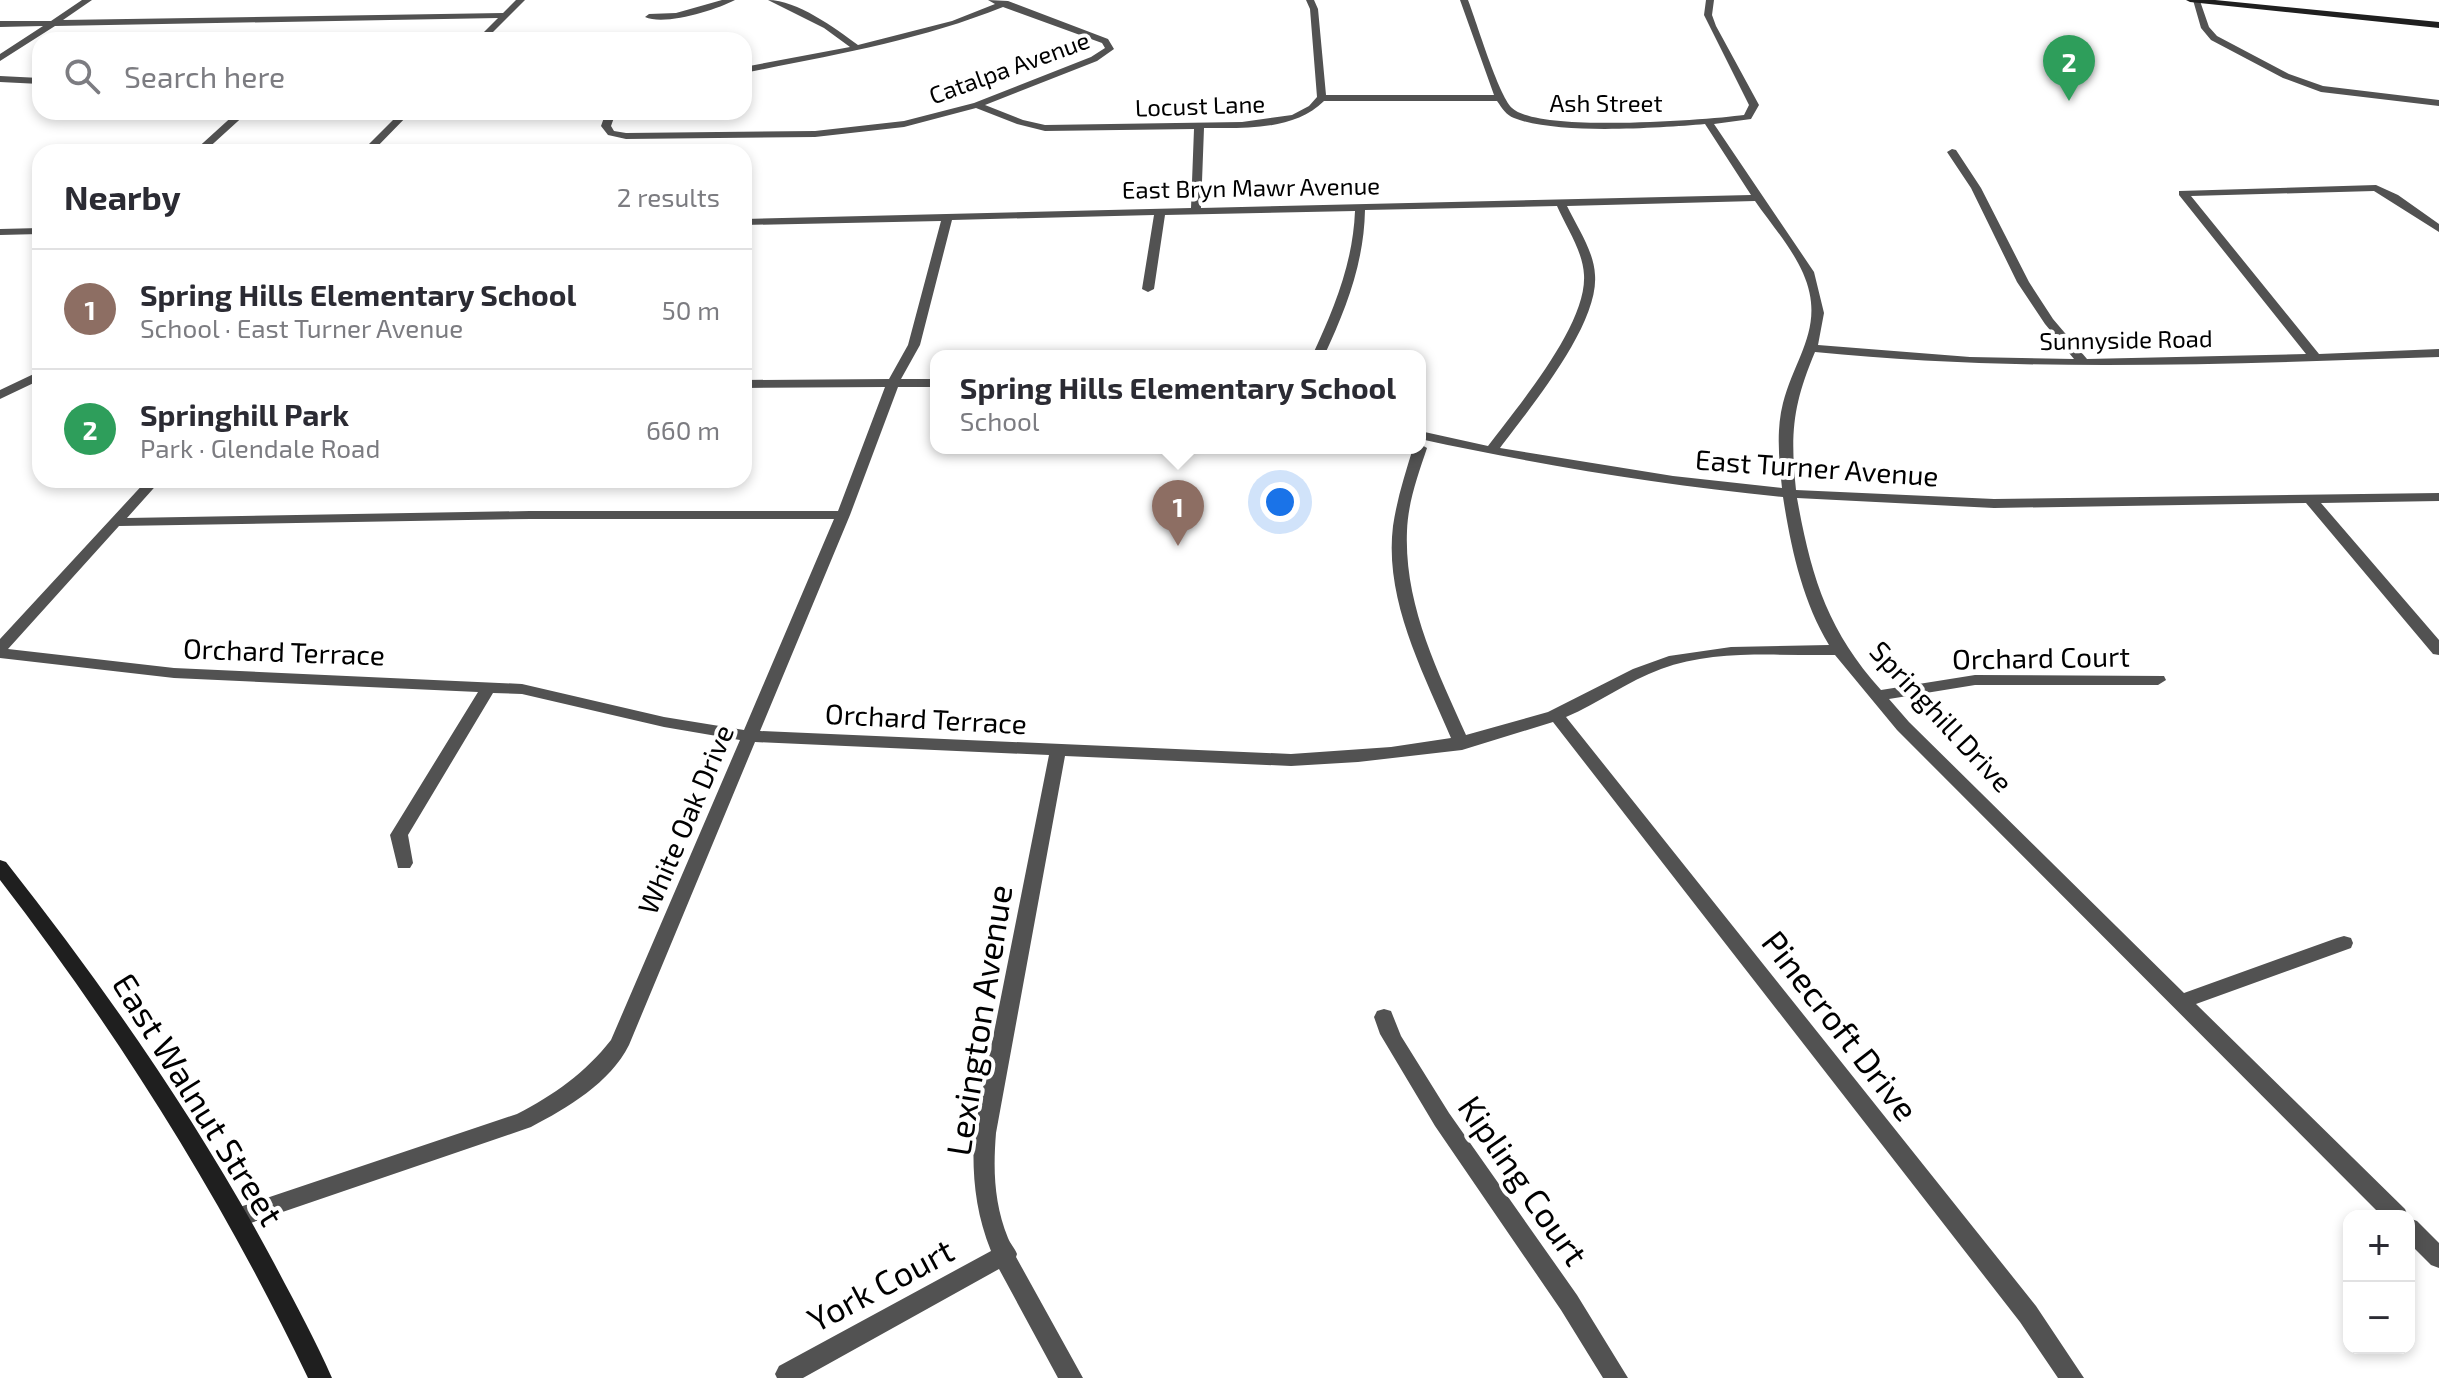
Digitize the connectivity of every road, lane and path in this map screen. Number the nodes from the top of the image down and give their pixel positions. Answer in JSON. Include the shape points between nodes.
{"nodes":[{"id":1,"x":88,"y":0,"type":"edge"},
{"id":2,"x":521,"y":0,"type":"edge"},
{"id":3,"x":731,"y":0,"type":"edge"},
{"id":4,"x":772,"y":0,"type":"edge"},
{"id":5,"x":1013,"y":0,"type":"edge"},
{"id":6,"x":1310,"y":0,"type":"edge"},
{"id":7,"x":1464,"y":0,"type":"edge"},
{"id":8,"x":1710,"y":0,"type":"edge"},
{"id":9,"x":2190,"y":0,"type":"edge"},
{"id":10,"x":2196,"y":1,"type":"edge"},
{"id":11,"x":996,"y":2,"type":"edge"},
{"id":12,"x":506,"y":15,"type":"junction"},
{"id":13,"x":649,"y":17,"type":"dead end"},
{"id":14,"x":53,"y":23,"type":"junction"},
{"id":15,"x":0,"y":24,"type":"edge"},
{"id":16,"x":2439,"y":25,"type":"edge"},
{"id":17,"x":39,"y":32,"type":"edge"},
{"id":18,"x":488,"y":32,"type":"edge"},
{"id":19,"x":32,"y":37,"type":"edge"},
{"id":20,"x":858,"y":49,"type":"junction"},
{"id":21,"x":0,"y":58,"type":"edge"},
{"id":22,"x":752,"y":69,"type":"edge"},
{"id":23,"x":0,"y":79,"type":"edge"},
{"id":24,"x":32,"y":81,"type":"edge"},
{"id":25,"x":1322,"y":98,"type":"junction"},
{"id":26,"x":1500,"y":98,"type":"junction"},
{"id":27,"x":2439,"y":103,"type":"edge"},
{"id":28,"x":977,"y":105,"type":"junction"},
{"id":29,"x":234,"y":120,"type":"edge"},
{"id":30,"x":398,"y":120,"type":"edge"},
{"id":31,"x":607,"y":120,"type":"edge"},
{"id":32,"x":1707,"y":121,"type":"junction"},
{"id":33,"x":1199,"y":126,"type":"junction"},
{"id":34,"x":207,"y":144,"type":"edge"},
{"id":35,"x":374,"y":144,"type":"edge"},
{"id":36,"x":1952,"y":152,"type":"dead end"},
{"id":37,"x":1759,"y":198,"type":"junction"},
{"id":38,"x":1560,"y":202,"type":"junction"},
{"id":39,"x":1360,"y":207,"type":"junction"},
{"id":40,"x":1196,"y":210,"type":"junction"},
{"id":41,"x":1160,"y":211,"type":"junction"},
{"id":42,"x":948,"y":216,"type":"junction"},
{"id":43,"x":752,"y":222,"type":"edge"},
{"id":44,"x":2439,"y":229,"type":"edge"},
{"id":45,"x":32,"y":231,"type":"edge"},
{"id":46,"x":0,"y":232,"type":"edge"},
{"id":47,"x":1148,"y":289,"type":"dead end"},
{"id":48,"x":1814,"y":348,"type":"junction"},
{"id":49,"x":1321,"y":350,"type":"edge"},
{"id":50,"x":2439,"y":353,"type":"edge"},
{"id":51,"x":2315,"y":357,"type":"junction"},
{"id":52,"x":2083,"y":362,"type":"junction"},
{"id":53,"x":32,"y":379,"type":"edge"},
{"id":54,"x":893,"y":383,"type":"junction"},
{"id":55,"x":930,"y":383,"type":"edge"},
{"id":56,"x":752,"y":384,"type":"edge"},
{"id":57,"x":0,"y":395,"type":"edge"},
{"id":58,"x":1426,"y":443,"type":"edge"},
{"id":59,"x":1491,"y":451,"type":"junction"},
{"id":60,"x":1417,"y":454,"type":"edge"},
{"id":61,"x":147,"y":488,"type":"edge"},
{"id":62,"x":1790,"y":494,"type":"junction"},
{"id":63,"x":2439,"y":497,"type":"edge"},
{"id":64,"x":2311,"y":500,"type":"junction"},
{"id":65,"x":843,"y":515,"type":"junction"},
{"id":66,"x":115,"y":522,"type":"junction"},
{"id":67,"x":0,"y":650,"type":"edge"},
{"id":68,"x":1838,"y":650,"type":"junction"},
{"id":69,"x":2439,"y":650,"type":"edge"},
{"id":70,"x":2158,"y":680,"type":"dead end"},
{"id":71,"x":489,"y":687,"type":"junction"},
{"id":72,"x":1878,"y":696,"type":"junction"},
{"id":73,"x":1556,"y":715,"type":"junction"},
{"id":74,"x":748,"y":736,"type":"junction"},
{"id":75,"x":1462,"y":744,"type":"junction"},
{"id":76,"x":1058,"y":750,"type":"junction"},
{"id":77,"x":404,"y":863,"type":"dead end"},
{"id":78,"x":0,"y":867,"type":"edge"},
{"id":79,"x":2344,"y":943,"type":"dead end"},
{"id":80,"x":2181,"y":1002,"type":"junction"},
{"id":81,"x":1384,"y":1017,"type":"dead end"},
{"id":82,"x":2391,"y":1210,"type":"edge"},
{"id":83,"x":239,"y":1217,"type":"junction"},
{"id":84,"x":2415,"y":1234,"type":"edge"},
{"id":85,"x":1006,"y":1254,"type":"junction"},
{"id":86,"x":2439,"y":1258,"type":"edge"},
{"id":87,"x":787,"y":1374,"type":"dead end"},
{"id":88,"x":320,"y":1378,"type":"edge"},
{"id":89,"x":1071,"y":1378,"type":"edge"},
{"id":90,"x":1616,"y":1378,"type":"edge"},
{"id":91,"x":2072,"y":1378,"type":"edge"}],
"edges":[{"from":1,"to":14,"type":"street"},
{"from":2,"to":12,"type":"street"},
{"from":3,"to":13,"type":"street","via":[[677,16]]},
{"from":4,"to":20,"type":"street","via":[[827,26]]},
{"from":5,"to":11,"type":"street"},
{"from":6,"to":25,"type":"street"},
{"from":7,"to":26,"type":"street"},
{"from":8,"to":32,"type":"street","via":[[1712,26],[1755,108],[1748,117]]},
{"from":9,"to":10,"type":"street"},
{"from":10,"to":16,"type":"street"},
{"from":10,"to":27,"type":"street","via":[[2214,38],[2286,76],[2321,89]]},
{"from":11,"to":20,"type":"street","via":[[934,30]]},
{"from":11,"to":28,"type":"street","name":"Catalpa Avenue","via":[[1105,41],[1110,49]]},
{"from":12,"to":14,"type":"street"},
{"from":12,"to":18,"type":"street"},
{"from":14,"to":15,"type":"street"},
{"from":14,"to":17,"type":"street"},
{"from":19,"to":21,"type":"street"},
{"from":20,"to":22,"type":"street"},
{"from":23,"to":24,"type":"street"},
{"from":25,"to":26,"type":"street"},
{"from":25,"to":33,"type":"street","name":"Locust Lane","via":[[1294,118]]},
{"from":26,"to":32,"type":"street","name":"Ash Street","via":[[1519,117],[1548,123]]},
{"from":28,"to":31,"type":"street","name":"Catalpa Avenue","via":[[904,124],[842,132],[637,137],[609,131]]},
{"from":28,"to":33,"type":"street","name":"Locust Lane","via":[[1045,128]]},
{"from":29,"to":34,"type":"street"},
{"from":30,"to":35,"type":"street"},
{"from":32,"to":37,"type":"street","name":"Springhill Drive"},
{"from":33,"to":40,"type":"street"},
{"from":36,"to":52,"type":"street","via":[[2023,282]]},
{"from":37,"to":38,"type":"street","name":"East Bryn Mawr Avenue"},
{"from":37,"to":48,"type":"street","name":"Springhill Drive","via":[[1817,294]]},
{"from":38,"to":39,"type":"street","name":"East Bryn Mawr Avenue"},
{"from":38,"to":59,"type":"street","via":[[1588,264],[1588,295],[1553,366]]},
{"from":39,"to":40,"type":"street","name":"East Bryn Mawr Avenue"},
{"from":39,"to":49,"type":"street","via":[[1356,261]]},
{"from":40,"to":41,"type":"street","name":"East Bryn Mawr Avenue"},
{"from":41,"to":42,"type":"street","name":"East Bryn Mawr Avenue"},
{"from":41,"to":47,"type":"street"},
{"from":42,"to":43,"type":"street","name":"East Bryn Mawr Avenue"},
{"from":42,"to":54,"type":"street","name":"White Oak Drive","via":[[914,345]]},
{"from":44,"to":51,"type":"street","via":[[2376,188],[2183,193]]},
{"from":45,"to":46,"type":"street"},
{"from":48,"to":52,"type":"street","name":"Sunnyside Road","via":[[1943,362]]},
{"from":48,"to":62,"type":"street","name":"Springhill Drive","via":[[1787,415]]},
{"from":50,"to":51,"type":"street","name":"Sunnyside Road"},
{"from":51,"to":52,"type":"street","name":"Sunnyside Road"},
{"from":53,"to":57,"type":"street"},
{"from":54,"to":55,"type":"street"},
{"from":54,"to":56,"type":"street"},
{"from":54,"to":65,"type":"street","name":"White Oak Drive"},
{"from":58,"to":59,"type":"street","name":"East Turner Avenue"},
{"from":59,"to":62,"type":"street","name":"East Turner Avenue","via":[[1645,478]]},
{"from":60,"to":75,"type":"street","via":[[1401,503],[1398,564],[1412,628]]},
{"from":61,"to":66,"type":"street"},
{"from":62,"to":64,"type":"street","name":"East Turner Avenue","via":[[2025,504]]},
{"from":62,"to":68,"type":"street","name":"Springhill Drive","via":[[1798,548]]},
{"from":63,"to":64,"type":"street","name":"East Turner Avenue"},
{"from":64,"to":69,"type":"street"},
{"from":65,"to":66,"type":"street"},
{"from":65,"to":74,"type":"street","name":"White Oak Drive"},
{"from":66,"to":67,"type":"street"},
{"from":67,"to":71,"type":"street","name":"Orchard Terrace","via":[[174,673]]},
{"from":68,"to":72,"type":"street","name":"Springhill Drive"},
{"from":68,"to":73,"type":"street","name":"Orchard Terrace","via":[[1672,660]]},
{"from":70,"to":72,"type":"street","name":"Orchard Court","via":[[1975,680]]},
{"from":71,"to":74,"type":"street","name":"Orchard Terrace","via":[[541,692]]},
{"from":71,"to":77,"type":"street","via":[[399,835]]},
{"from":72,"to":80,"type":"street","name":"Springhill Drive"},
{"from":73,"to":75,"type":"street","name":"Orchard Terrace"},
{"from":73,"to":91,"type":"street","name":"Pinecroft Drive","via":[[2028,1314]]},
{"from":74,"to":76,"type":"street","name":"Orchard Terrace"},
{"from":74,"to":83,"type":"street","name":"White Oak Drive","via":[[619,1045],[584,1084],[512,1125]]},
{"from":75,"to":76,"type":"street","name":"Orchard Terrace","via":[[1360,758],[1291,760]]},
{"from":76,"to":85,"type":"street","name":"Lexington Avenue","via":[[985,1133],[984,1188]]},
{"from":78,"to":83,"type":"street","name":"East Walnut Street","via":[[91,986]]},
{"from":79,"to":80,"type":"street"},
{"from":80,"to":82,"type":"street","name":"Springhill Drive"},
{"from":81,"to":90,"type":"street","name":"Kipling Court","via":[[1450,1136],[1577,1311]]},
{"from":83,"to":88,"type":"street","name":"East Walnut Street"},
{"from":84,"to":86,"type":"street"},
{"from":85,"to":87,"type":"street","name":"York Court"},
{"from":85,"to":89,"type":"street","name":"Lexington Avenue"}]}
